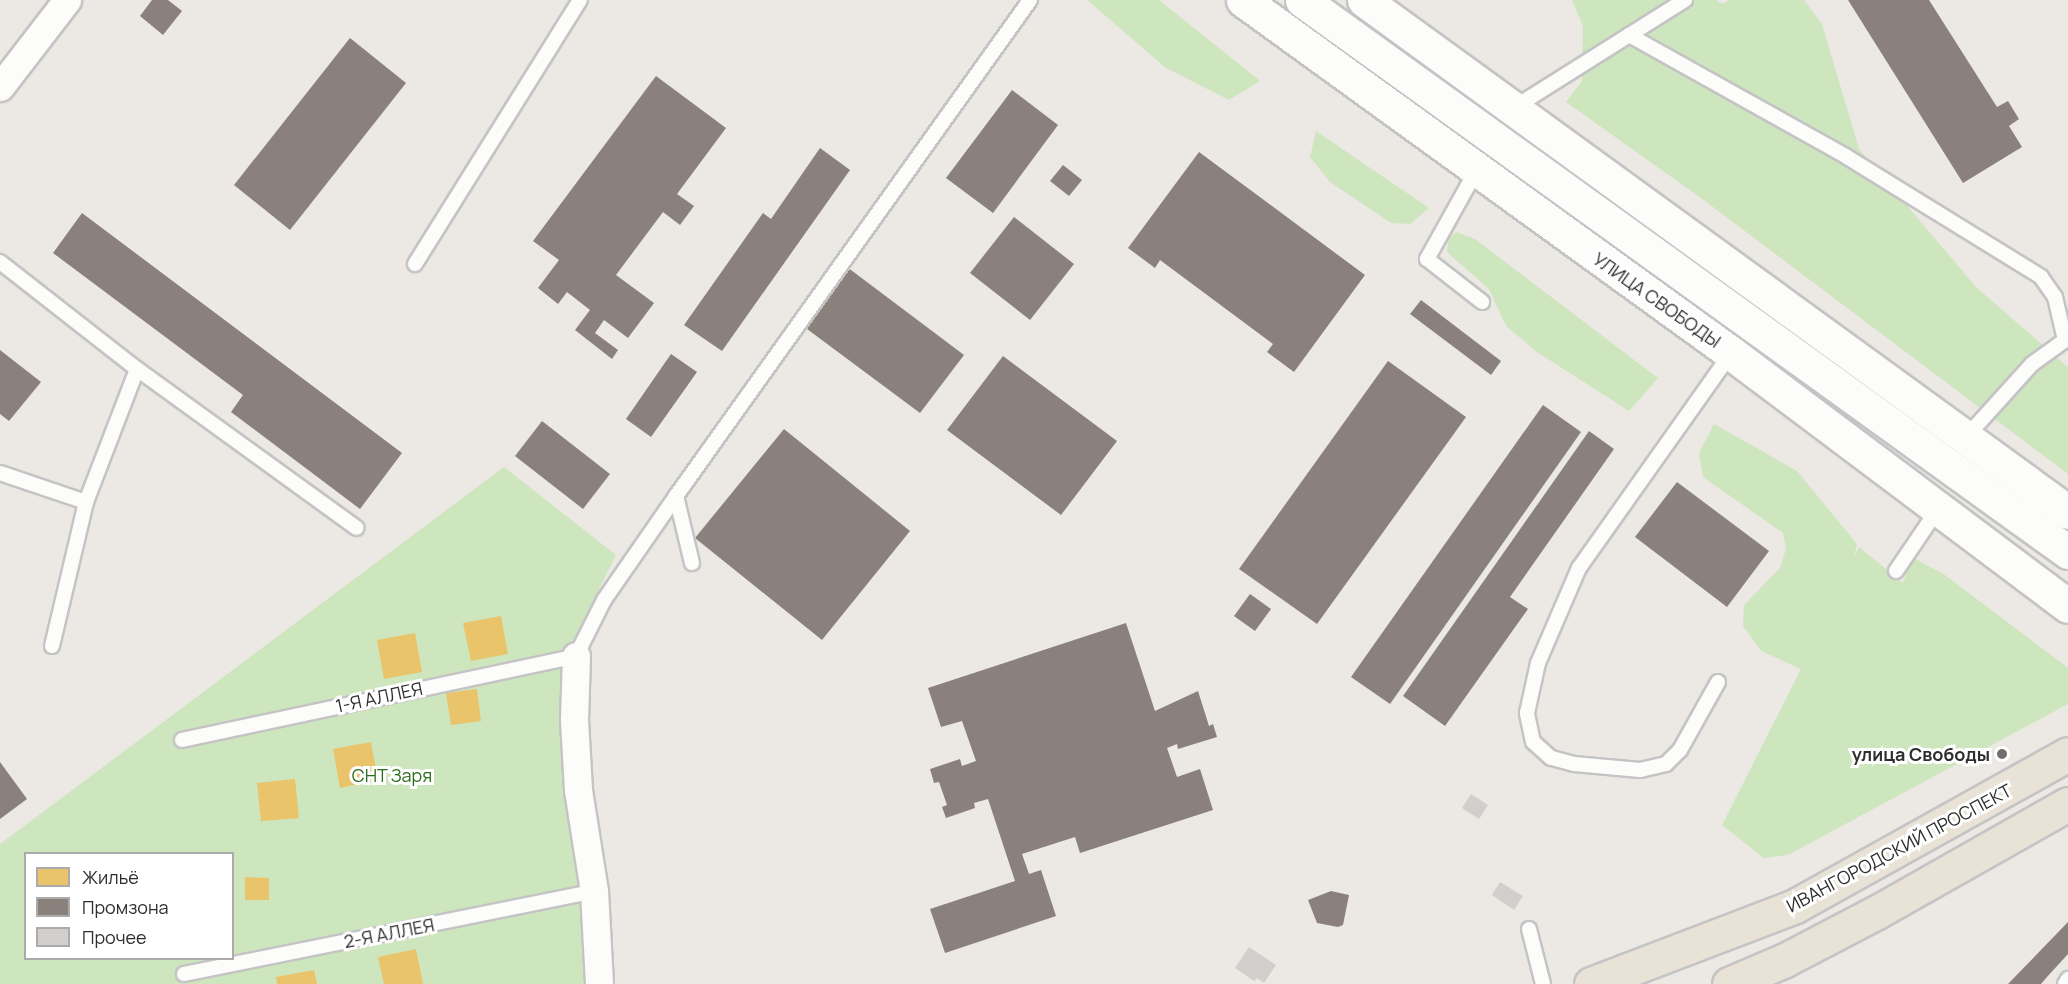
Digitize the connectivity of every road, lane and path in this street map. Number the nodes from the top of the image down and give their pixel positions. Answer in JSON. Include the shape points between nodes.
{"nodes":[{"id":1,"x":67,"y":0,"type":"edge"},
{"id":2,"x":580,"y":0,"type":"edge"},
{"id":3,"x":1030,"y":0,"type":"edge"},
{"id":4,"x":1243,"y":0,"type":"edge"},
{"id":5,"x":1302,"y":0,"type":"edge"},
{"id":6,"x":1364,"y":0,"type":"edge"},
{"id":7,"x":1685,"y":0,"type":"edge"},
{"id":8,"x":1629,"y":35,"type":"junction"},
{"id":9,"x":0,"y":87,"type":"edge"},
{"id":10,"x":1515,"y":107,"type":"junction"},
{"id":11,"x":1476,"y":171,"type":"junction"},
{"id":12,"x":0,"y":262,"type":"edge"},
{"id":13,"x":415,"y":264,"type":"dead end"},
{"id":14,"x":1482,"y":302,"type":"dead end"},
{"id":15,"x":2067,"y":339,"type":"edge"},
{"id":16,"x":1731,"y":353,"type":"junction"},
{"id":17,"x":137,"y":369,"type":"junction"},
{"id":18,"x":1967,"y":436,"type":"junction"},
{"id":19,"x":0,"y":473,"type":"edge"},
{"id":20,"x":676,"y":496,"type":"junction"},
{"id":21,"x":86,"y":502,"type":"junction"},
{"id":22,"x":1938,"y":508,"type":"junction"},
{"id":23,"x":2068,"y":512,"type":"edge"},
{"id":24,"x":357,"y":528,"type":"dead end"},
{"id":25,"x":2068,"y":552,"type":"edge"},
{"id":26,"x":692,"y":563,"type":"dead end"},
{"id":27,"x":1896,"y":572,"type":"dead end"},
{"id":28,"x":2068,"y":606,"type":"edge"},
{"id":29,"x":52,"y":646,"type":"dead end"},
{"id":30,"x":576,"y":656,"type":"junction"},
{"id":31,"x":1718,"y":681,"type":"dead end"},
{"id":32,"x":182,"y":740,"type":"dead end"},
{"id":33,"x":2068,"y":740,"type":"edge"},
{"id":34,"x":2068,"y":754,"type":"edge"},
{"id":35,"x":2027,"y":778,"type":"junction"},
{"id":36,"x":2066,"y":807,"type":"edge"},
{"id":37,"x":594,"y":891,"type":"junction"},
{"id":38,"x":1529,"y":929,"type":"dead end"},
{"id":39,"x":184,"y":974,"type":"dead end"},
{"id":40,"x":2068,"y":979,"type":"edge"},
{"id":41,"x":599,"y":984,"type":"edge"},
{"id":42,"x":1543,"y":984,"type":"edge"},
{"id":43,"x":1591,"y":984,"type":"edge"},
{"id":44,"x":1729,"y":984,"type":"edge"},
{"id":45,"x":2065,"y":984,"type":"edge"}],
"edges":[{"from":1,"to":9,"type":"street"},
{"from":2,"to":13,"type":"lane"},
{"from":3,"to":20,"type":"lane"},
{"from":4,"to":11,"type":"main road","name":"УЛИЦА СВОБОДЫ"},
{"from":5,"to":25,"type":"main road","name":"УЛИЦА СВОБОДЫ"},
{"from":6,"to":10,"type":"main road"},
{"from":7,"to":8,"type":"lane"},
{"from":8,"to":10,"type":"lane"},
{"from":8,"to":15,"type":"lane","via":[[1847,157],[2041,277],[2055,297]]},
{"from":10,"to":18,"type":"main road"},
{"from":11,"to":14,"type":"lane","via":[[1427,260]]},
{"from":11,"to":16,"type":"main road","name":"УЛИЦА СВОБОДЫ"},
{"from":12,"to":17,"type":"lane"},
{"from":15,"to":18,"type":"lane","via":[[2032,364]]},
{"from":16,"to":22,"type":"main road","name":"УЛИЦА СВОБОДЫ"},
{"from":16,"to":31,"type":"lane","via":[[1579,567],[1538,663],[1527,713],[1533,742],[1551,758],[1574,764],[1640,770],[1666,764],[1680,750]]},
{"from":17,"to":21,"type":"lane"},
{"from":17,"to":24,"type":"lane"},
{"from":18,"to":23,"type":"main road"},
{"from":19,"to":21,"type":"lane"},
{"from":20,"to":26,"type":"lane"},
{"from":20,"to":30,"type":"lane","via":[[604,600]]},
{"from":21,"to":29,"type":"lane"},
{"from":22,"to":27,"type":"lane"},
{"from":22,"to":28,"type":"main road","name":"УЛИЦА СВОБОДЫ"},
{"from":30,"to":32,"type":"lane","name":"1-Я АЛЛЕЯ"},
{"from":30,"to":37,"type":"street","via":[[573,720],[578,790]]},
{"from":33,"to":35,"type":"main road","via":[[2037,760]]},
{"from":34,"to":35,"type":"highway","name":"ИВАНГОРОДСКИЙ ПРОСПЕКТ"},
{"from":35,"to":43,"type":"highway","name":"ИВАНГОРОДСКИЙ ПРОСПЕКТ","via":[[1795,906]]},
{"from":36,"to":44,"type":"highway","via":[[1877,912]]},
{"from":37,"to":39,"type":"lane","name":"2-Я АЛЛЕЯ"},
{"from":37,"to":41,"type":"street"},
{"from":38,"to":42,"type":"lane"},
{"from":40,"to":45,"type":"lane"}]}
